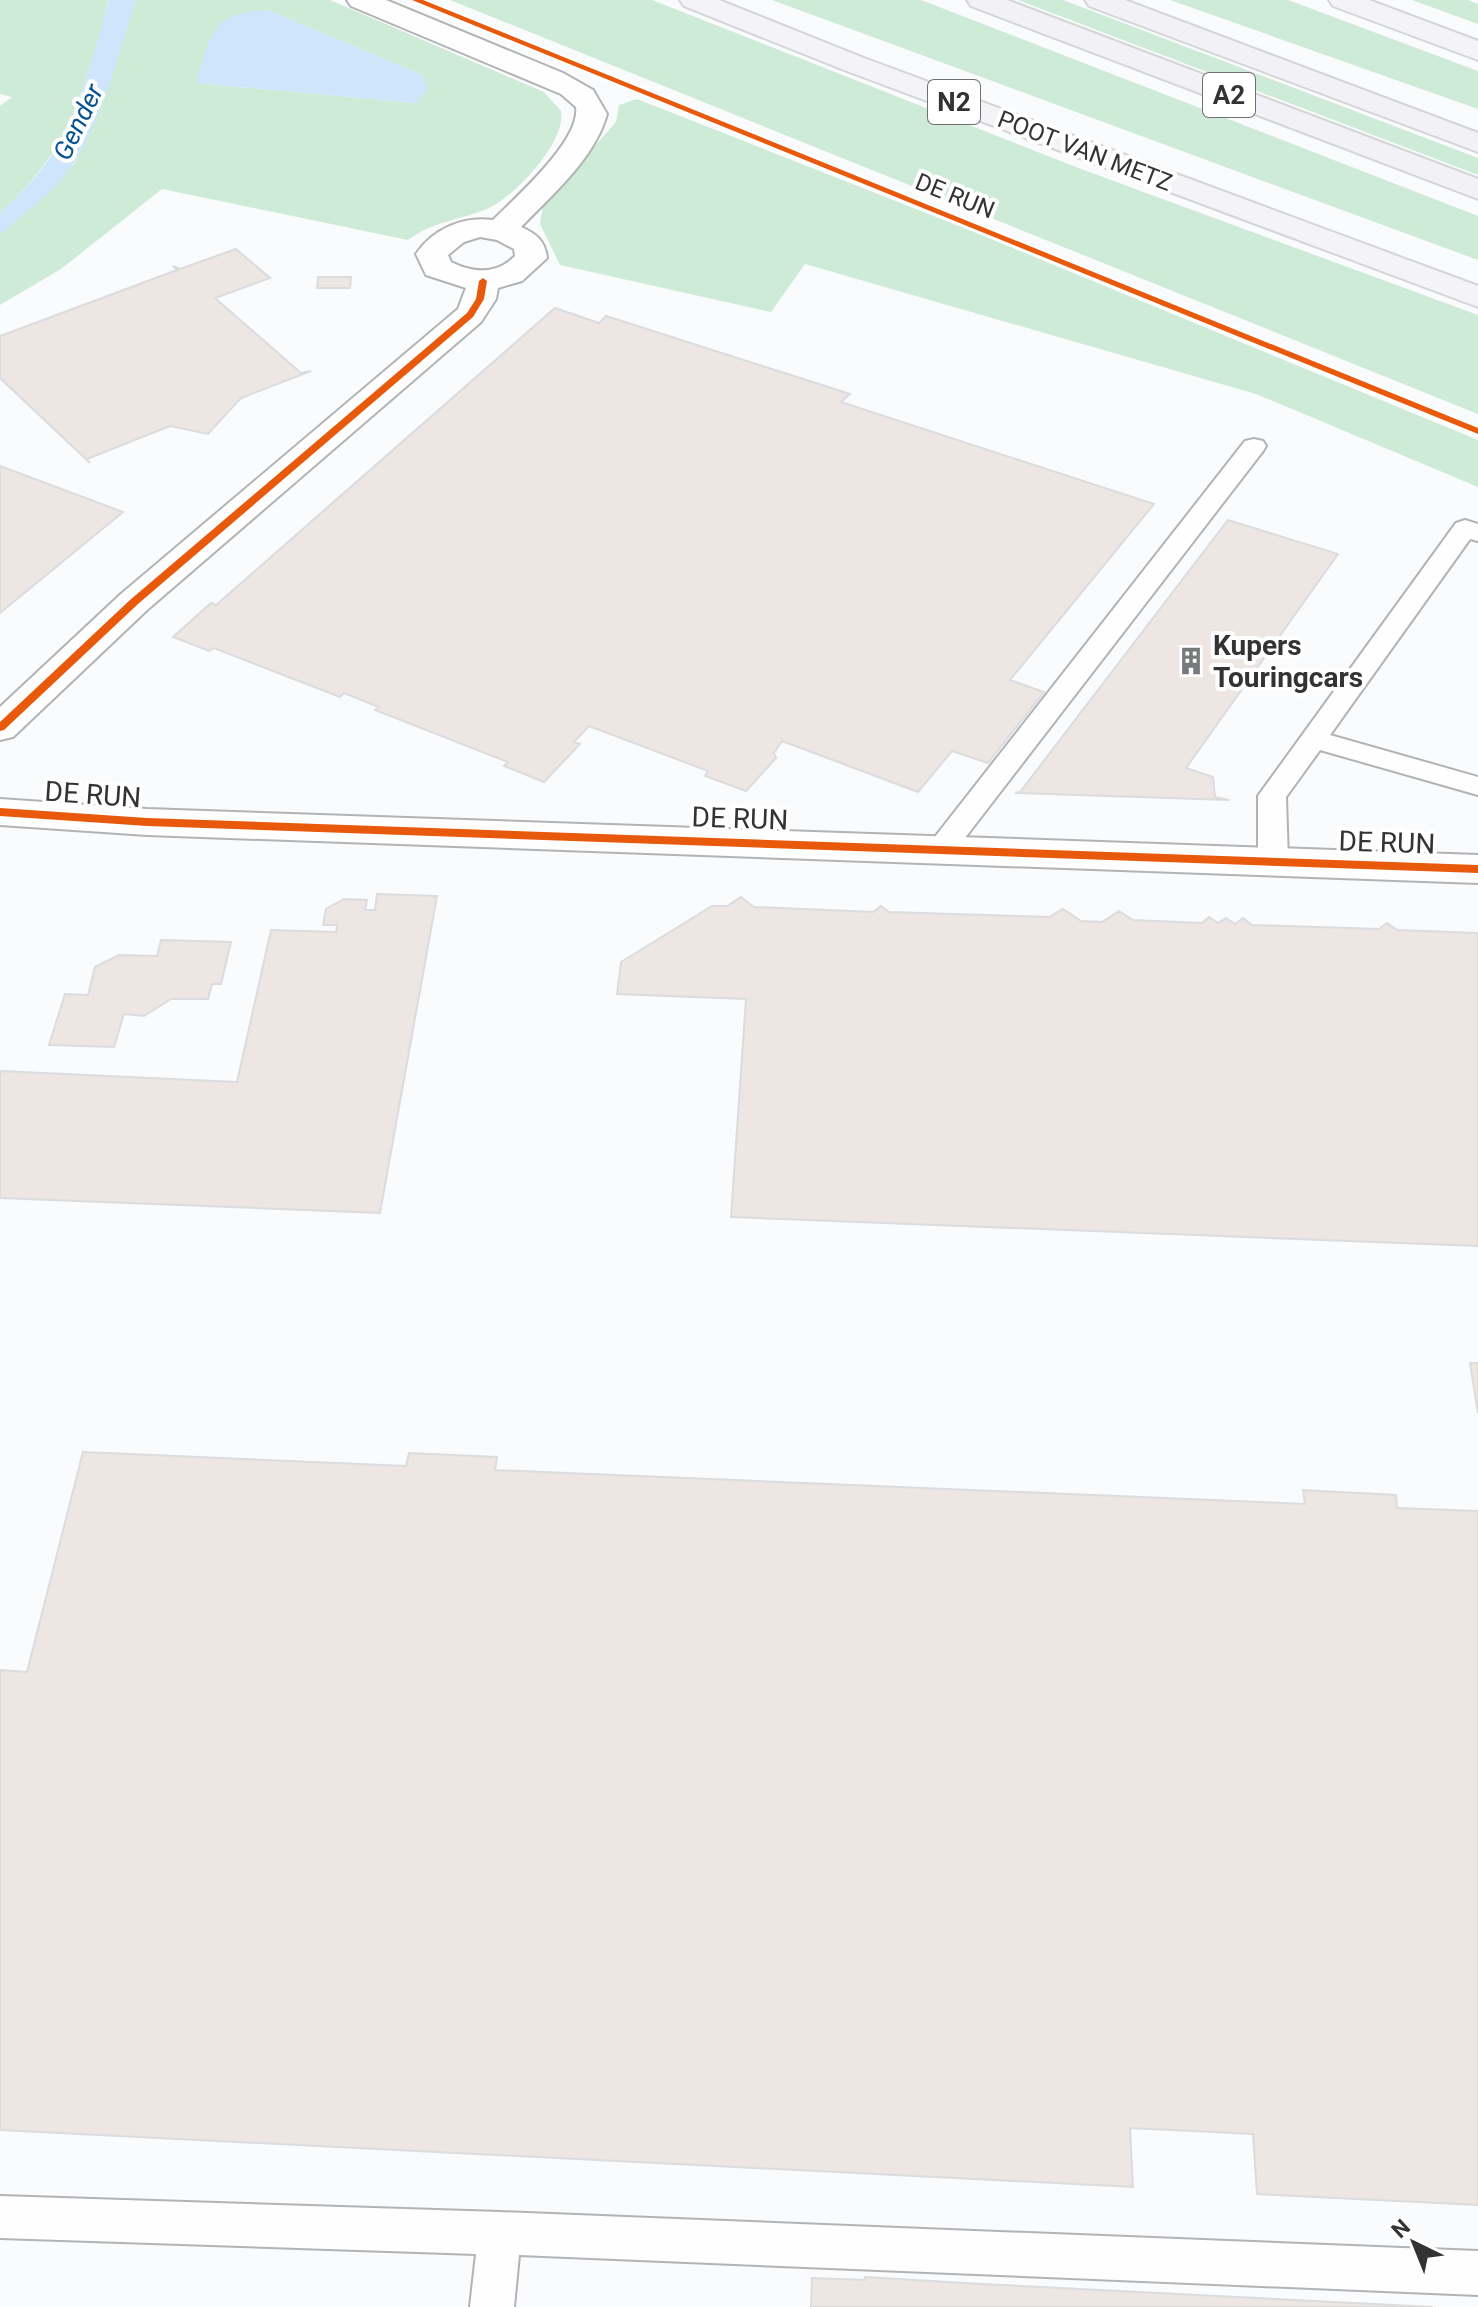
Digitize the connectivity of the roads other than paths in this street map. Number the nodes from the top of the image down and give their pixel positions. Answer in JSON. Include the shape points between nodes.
{"nodes":[{"id":1,"x":361,"y":0,"type":"edge"},
{"id":2,"x":694,"y":0,"type":"edge"},
{"id":3,"x":981,"y":0,"type":"edge"},
{"id":4,"x":1099,"y":0,"type":"edge"},
{"id":5,"x":1343,"y":0,"type":"edge"},
{"id":6,"x":1478,"y":51,"type":"edge"},
{"id":7,"x":1478,"y":143,"type":"edge"},
{"id":8,"x":1478,"y":190,"type":"edge"},
{"id":9,"x":501,"y":230,"type":"junction"},
{"id":10,"x":483,"y":281,"type":"junction"},
{"id":11,"x":1478,"y":297,"type":"edge"},
{"id":12,"x":1254,"y":446,"type":"dead end"},
{"id":13,"x":1478,"y":533,"type":"edge"},
{"id":14,"x":0,"y":728,"type":"edge"},
{"id":15,"x":1313,"y":739,"type":"junction"},
{"id":16,"x":1478,"y":786,"type":"edge"},
{"id":17,"x":0,"y":812,"type":"edge"},
{"id":18,"x":941,"y":849,"type":"junction"},
{"id":19,"x":1273,"y":862,"type":"junction"},
{"id":20,"x":1478,"y":869,"type":"edge"},
{"id":21,"x":0,"y":2217,"type":"edge"},
{"id":22,"x":500,"y":2233,"type":"junction"},
{"id":23,"x":1478,"y":2273,"type":"edge"},
{"id":24,"x":492,"y":2307,"type":"edge"}],
"edges":[{"from":1,"to":9,"type":"street","via":[[553,79],[588,102],[588,130]]},
{"from":2,"to":11,"type":"highway","name":"POOT VAN METZ","number":"N2"},
{"from":3,"to":8,"type":"highway","number":"A2"},
{"from":4,"to":7,"type":"highway","number":"A2"},
{"from":5,"to":6,"type":"highway"},
{"from":9,"to":10,"type":"street","via":[[530,246],[531,258],[522,269]]},
{"from":9,"to":10,"type":"street","via":[[460,232],[443,240],[432,254],[437,268],[456,278]]},
{"from":10,"to":14,"type":"street","via":[[470,315],[134,602]]},
{"from":12,"to":18,"type":"lane"},
{"from":13,"to":15,"type":"lane","via":[[1465,528]]},
{"from":15,"to":16,"type":"lane"},
{"from":15,"to":19,"type":"lane","via":[[1272,796]]},
{"from":17,"to":18,"type":"street","name":"DE RUN","via":[[147,822]]},
{"from":18,"to":19,"type":"street","name":"DE RUN"},
{"from":19,"to":20,"type":"street","name":"DE RUN"},
{"from":21,"to":22,"type":"lane"},
{"from":22,"to":23,"type":"lane"},
{"from":22,"to":24,"type":"lane"}]}
